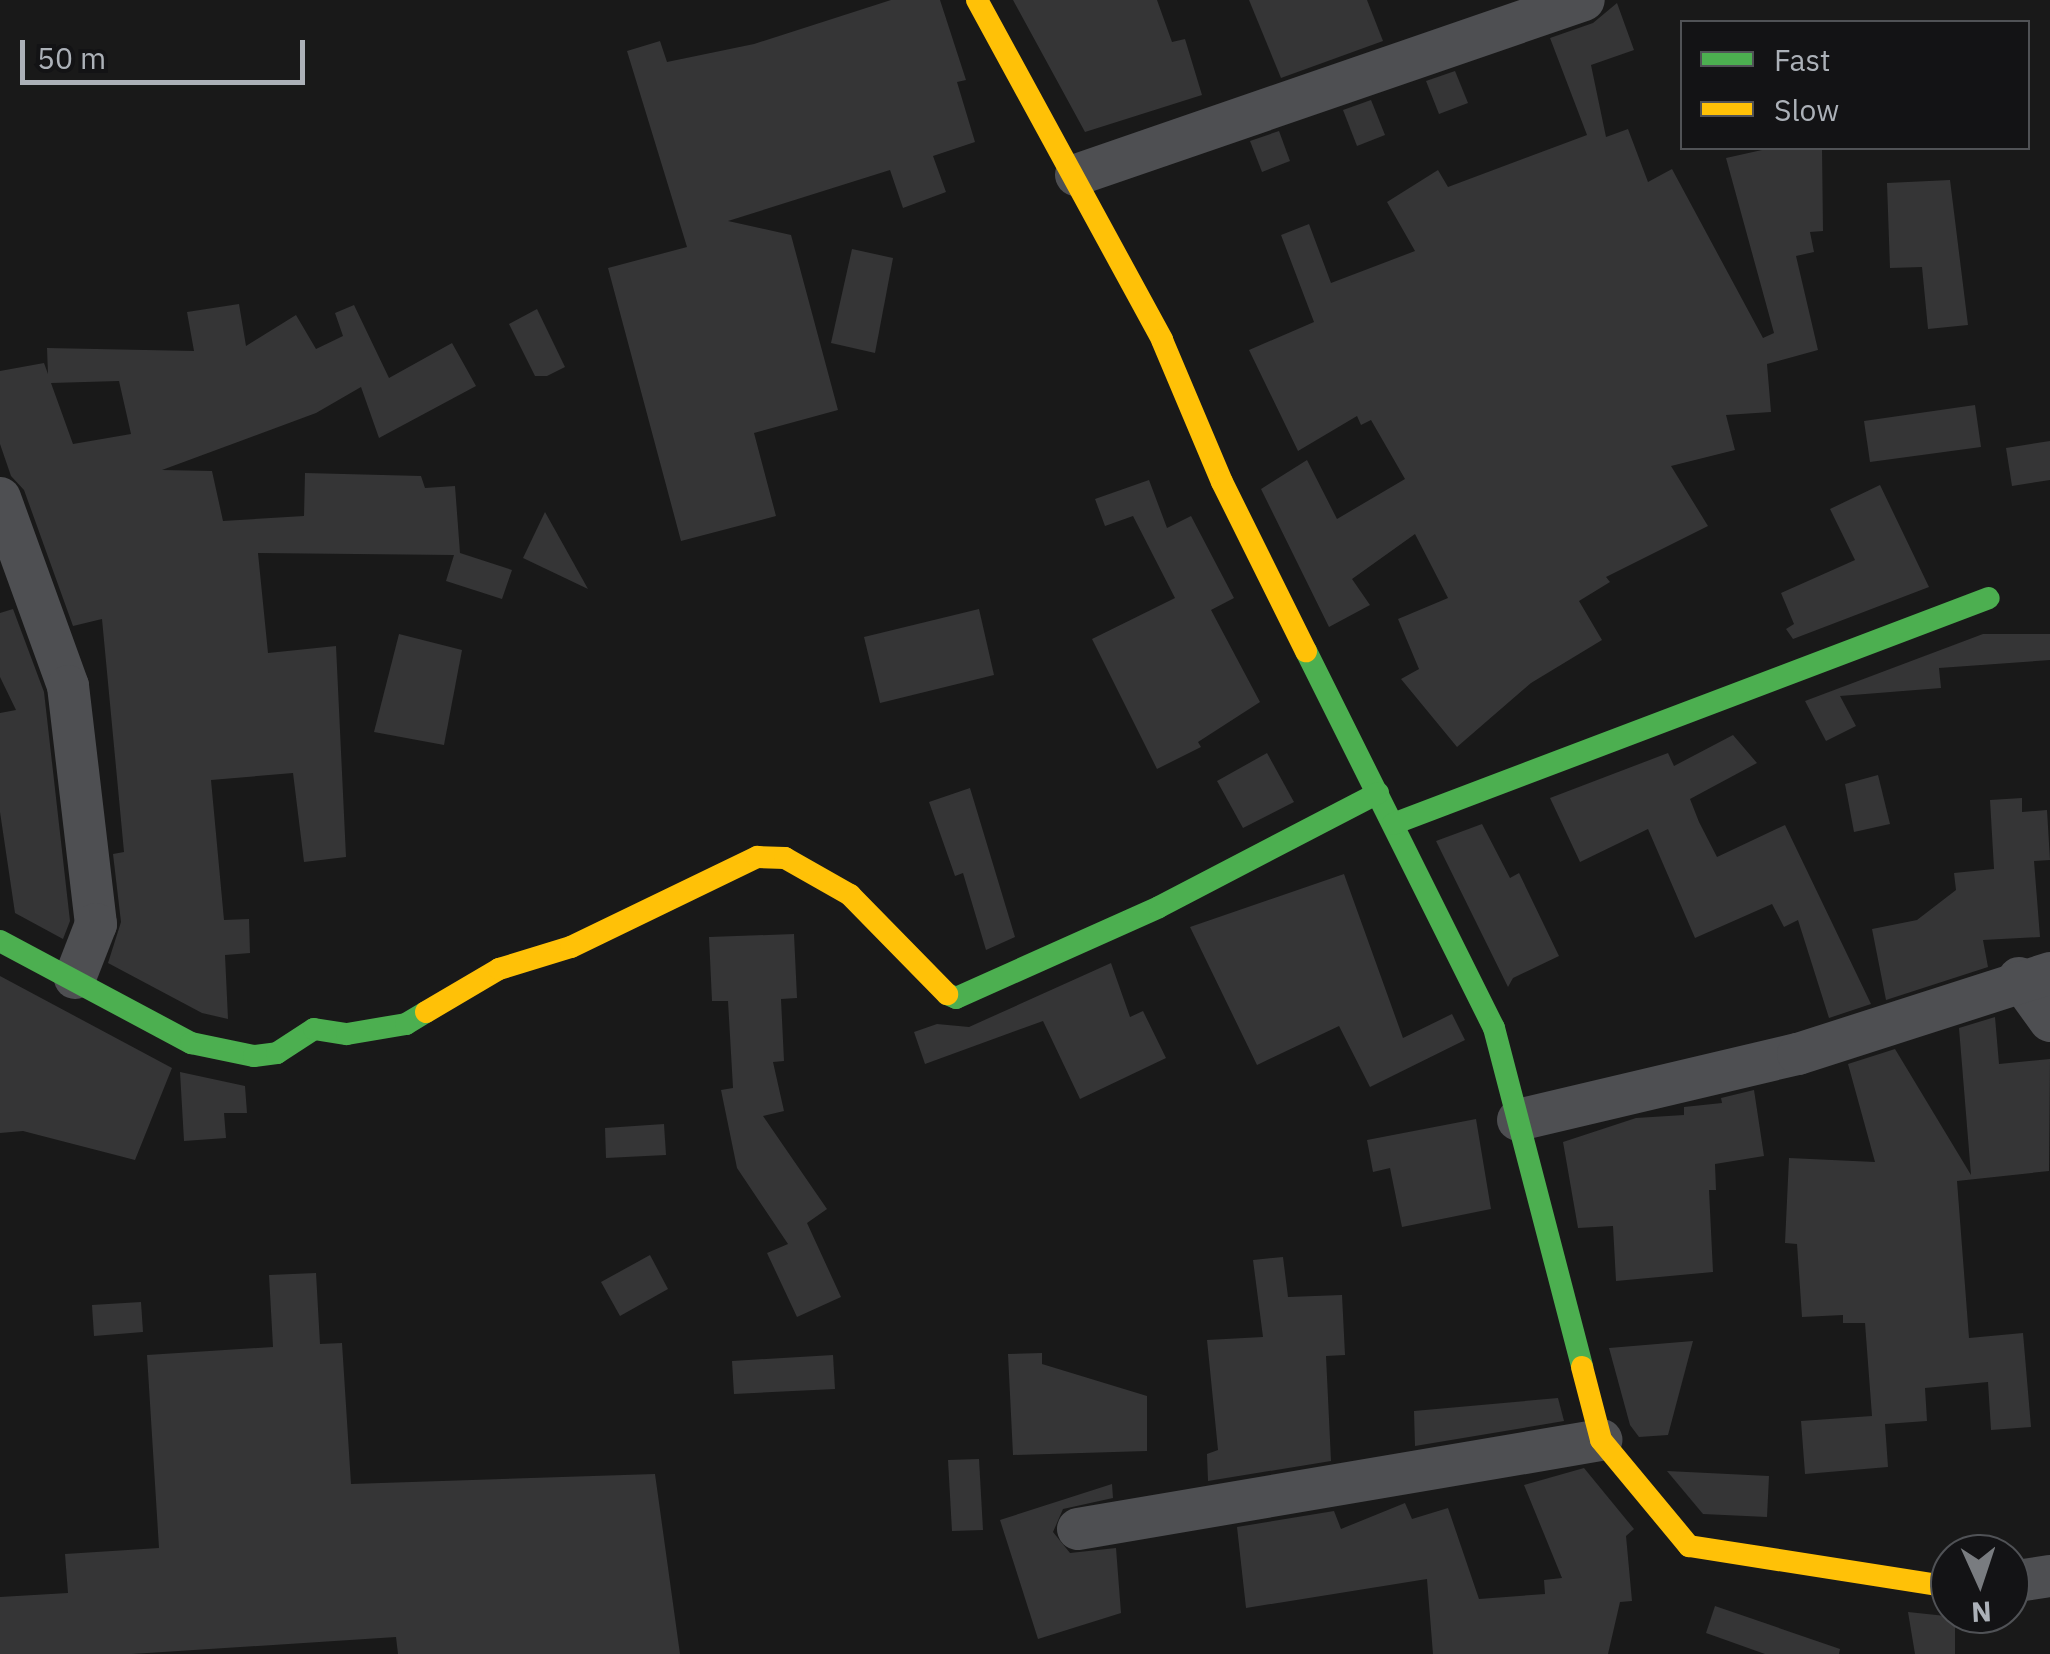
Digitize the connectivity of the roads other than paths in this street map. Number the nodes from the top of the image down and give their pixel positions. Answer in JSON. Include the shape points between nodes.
{"nodes":[{"id":1,"x":977,"y":0,"type":"edge"},
{"id":2,"x":1574,"y":2,"type":"edge"},
{"id":3,"x":1076,"y":175,"type":"junction"},
{"id":4,"x":0,"y":498,"type":"edge"},
{"id":5,"x":1989,"y":598,"type":"dead end"},
{"id":6,"x":1378,"y":793,"type":"junction"},
{"id":7,"x":1394,"y":824,"type":"junction"},
{"id":8,"x":0,"y":941,"type":"edge"},
{"id":9,"x":2035,"y":976,"type":"edge"},
{"id":10,"x":75,"y":978,"type":"junction"},
{"id":11,"x":2050,"y":1021,"type":"edge"},
{"id":12,"x":1518,"y":1120,"type":"junction"},
{"id":13,"x":1601,"y":1440,"type":"junction"},
{"id":14,"x":1078,"y":1529,"type":"dead end"},
{"id":15,"x":1930,"y":1584,"type":"edge"}],
"edges":[{"from":1,"to":3,"type":"street"},
{"from":2,"to":3,"type":"street"},
{"from":3,"to":6,"type":"street"},
{"from":4,"to":10,"type":"street","via":[[68,686],[96,924]]},
{"from":5,"to":7,"type":"street"},
{"from":6,"to":7,"type":"street"},
{"from":6,"to":10,"type":"street","via":[[1160,907],[956,998],[938,990],[850,894],[784,858],[758,858],[571,947],[499,969],[406,1024],[346,1034],[314,1028],[277,1053],[254,1056],[190,1043]]},
{"from":7,"to":12,"type":"street","via":[[1494,1028]]},
{"from":8,"to":10,"type":"street"},
{"from":9,"to":11,"type":"street"},
{"from":9,"to":12,"type":"street","via":[[1798,1054]]},
{"from":12,"to":13,"type":"street"},
{"from":13,"to":14,"type":"street"},
{"from":13,"to":15,"type":"street","via":[[1688,1546]]}]}
